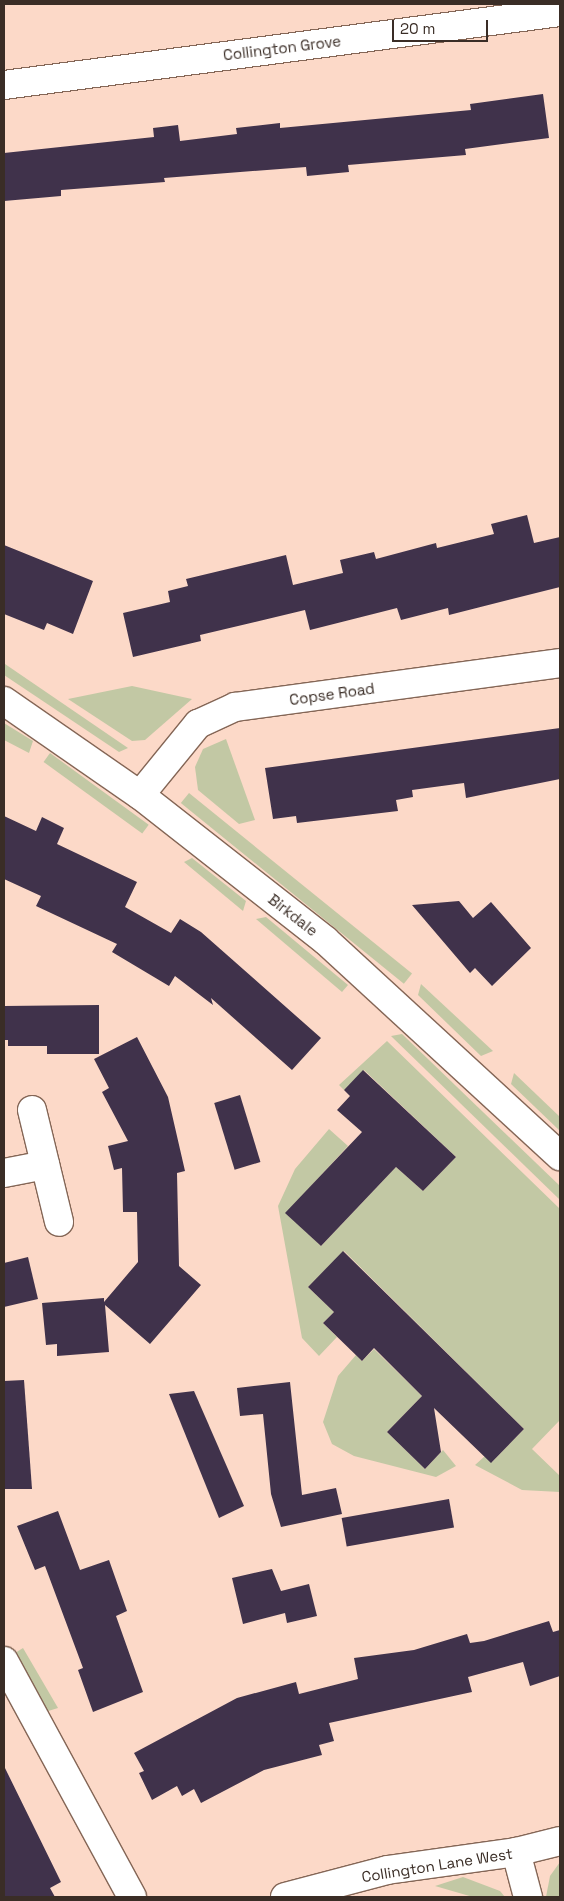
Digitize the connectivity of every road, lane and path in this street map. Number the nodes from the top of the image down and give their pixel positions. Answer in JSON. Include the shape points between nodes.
{"nodes":[{"id":1,"x":560,"y":12,"type":"edge"},
{"id":2,"x":4,"y":84,"type":"edge"},
{"id":3,"x":560,"y":663,"type":"edge"},
{"id":4,"x":4,"y":702,"type":"edge"},
{"id":5,"x":140,"y":795,"type":"junction"},
{"id":6,"x":32,"y":1110,"type":"dead end"},
{"id":7,"x":560,"y":1156,"type":"edge"},
{"id":8,"x":45,"y":1164,"type":"junction"},
{"id":9,"x":4,"y":1173,"type":"edge"},
{"id":10,"x":59,"y":1222,"type":"dead end"},
{"id":11,"x":4,"y":1661,"type":"edge"},
{"id":12,"x":560,"y":1841,"type":"edge"},
{"id":13,"x":516,"y":1852,"type":"junction"},
{"id":14,"x":132,"y":1897,"type":"edge"},
{"id":15,"x":284,"y":1897,"type":"edge"},
{"id":16,"x":528,"y":1897,"type":"edge"}],
"edges":[{"from":1,"to":2,"type":"street","name":"Collington Grove"},
{"from":3,"to":5,"type":"street","name":"Copse Road","via":[[236,707],[198,724]]},
{"from":4,"to":5,"type":"street","name":"Birkdale"},
{"from":5,"to":7,"type":"street","name":"Birkdale","via":[[326,941]]},
{"from":6,"to":8,"type":"street"},
{"from":8,"to":9,"type":"street"},
{"from":8,"to":10,"type":"street"},
{"from":11,"to":14,"type":"street"},
{"from":12,"to":13,"type":"street","name":"Collington Lane West"},
{"from":13,"to":15,"type":"street","name":"Collington Lane West","via":[[387,1870]]},
{"from":13,"to":16,"type":"street"}]}
